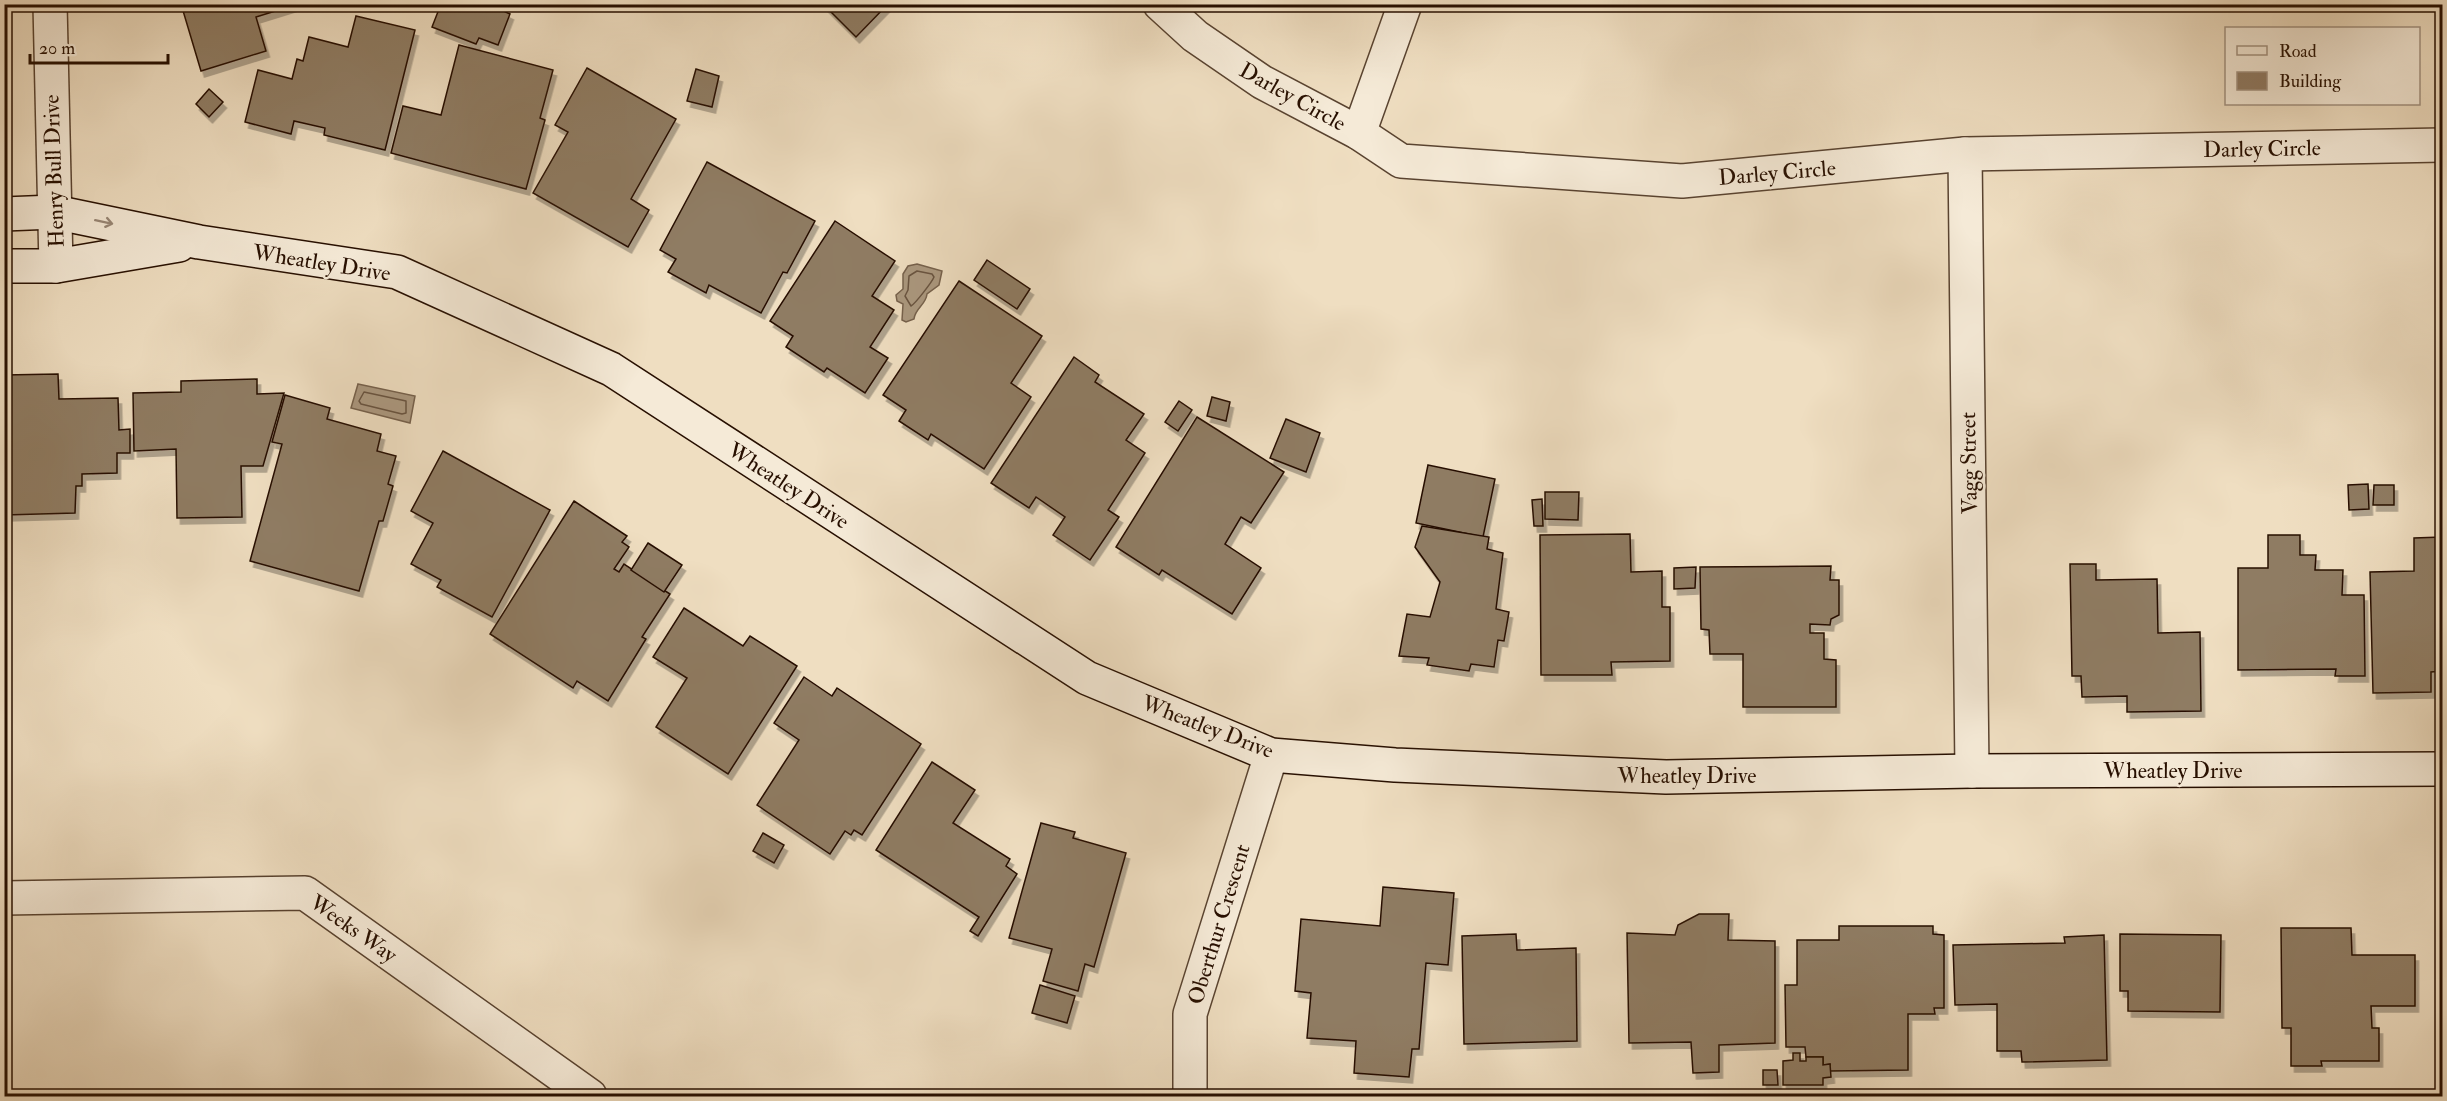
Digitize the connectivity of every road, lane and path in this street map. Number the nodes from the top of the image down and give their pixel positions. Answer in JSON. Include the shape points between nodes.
{"nodes":[{"id":1,"x":50,"y":4,"type":"edge"},
{"id":2,"x":1160,"y":4,"type":"edge"},
{"id":3,"x":1405,"y":4,"type":"edge"},
{"id":4,"x":1359,"y":133,"type":"junction"},
{"id":5,"x":2442,"y":145,"type":"edge"},
{"id":6,"x":1965,"y":154,"type":"junction"},
{"id":7,"x":54,"y":212,"type":"junction"},
{"id":8,"x":4,"y":214,"type":"edge"},
{"id":9,"x":199,"y":242,"type":"junction"},
{"id":10,"x":4,"y":266,"type":"edge"},
{"id":11,"x":56,"y":266,"type":"junction"},
{"id":12,"x":1271,"y":754,"type":"junction"},
{"id":13,"x":2442,"y":769,"type":"edge"},
{"id":14,"x":1972,"y":771,"type":"junction"},
{"id":15,"x":4,"y":898,"type":"edge"},
{"id":16,"x":590,"y":1096,"type":"edge"},
{"id":17,"x":1190,"y":1096,"type":"edge"}],
"edges":[{"from":1,"to":7,"type":"street","name":"Henry Bull Drive"},
{"from":2,"to":4,"type":"street","name":"Darley Circle","via":[[1195,36],[1262,82]]},
{"from":3,"to":4,"type":"street"},
{"from":4,"to":6,"type":"street","name":"Darley Circle","via":[[1401,161],[1682,181]]},
{"from":5,"to":6,"type":"street","name":"Darley Circle"},
{"from":6,"to":14,"type":"street","name":"Vagg Street"},
{"from":7,"to":8,"type":"street","name":"Wheatley Drive"},
{"from":7,"to":9,"type":"street","name":"Wheatley Drive","one_way":true},
{"from":7,"to":11,"type":"street","name":"Henry Bull Drive"},
{"from":9,"to":11,"type":"street","name":"Wheatley Drive"},
{"from":9,"to":12,"type":"street","name":"Wheatley Drive","via":[[397,272],[611,369],[1087,678]]},
{"from":10,"to":11,"type":"street","name":"Wheatley Drive"},
{"from":12,"to":14,"type":"street","name":"Wheatley Drive","via":[[1395,765],[1666,777]]},
{"from":12,"to":17,"type":"street","name":"Oberthur Crescent","via":[[1190,1014]]},
{"from":13,"to":14,"type":"street","name":"Wheatley Drive"},
{"from":15,"to":16,"type":"street","name":"Weeks Way","via":[[305,893]]}]}
